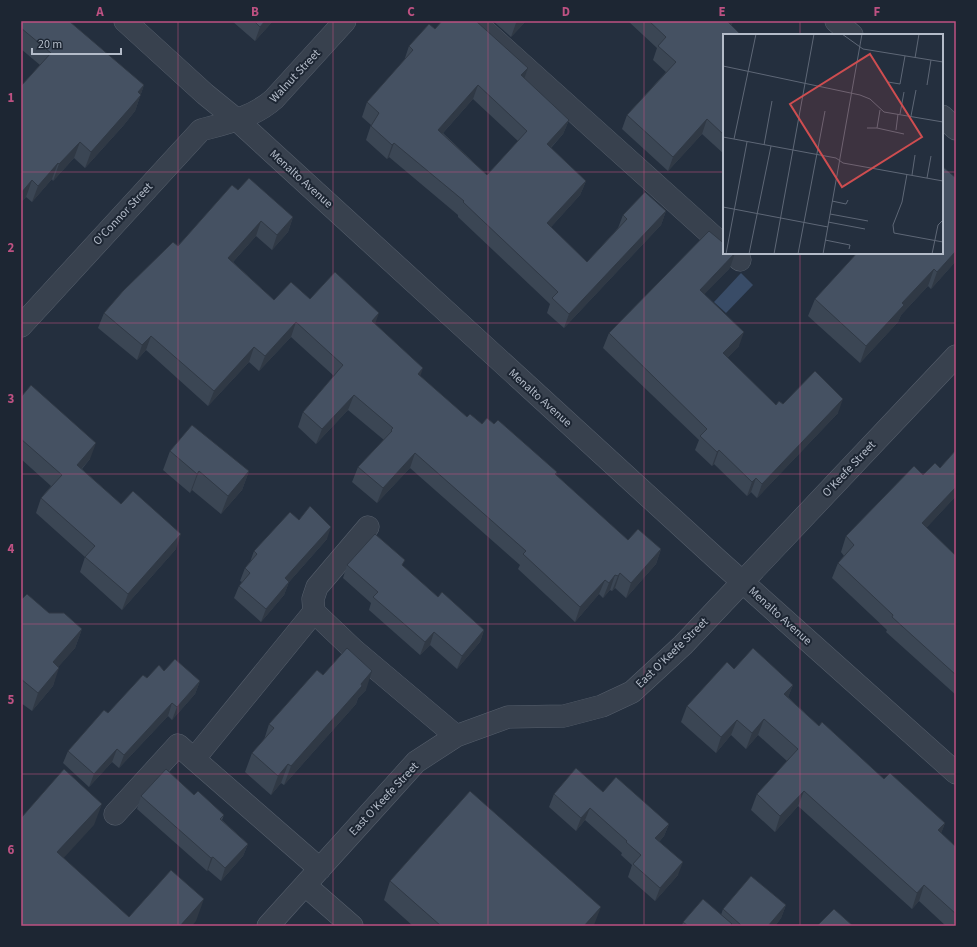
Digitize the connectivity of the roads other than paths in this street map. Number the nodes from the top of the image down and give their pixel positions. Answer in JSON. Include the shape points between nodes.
{"nodes":[{"id":1,"x":125,"y":21,"type":"edge"},
{"id":2,"x":345,"y":21,"type":"edge"},
{"id":3,"x":474,"y":21,"type":"edge"},
{"id":4,"x":836,"y":21,"type":"edge"},
{"id":5,"x":851,"y":34,"type":"edge"},
{"id":6,"x":943,"y":117,"type":"edge"},
{"id":7,"x":237,"y":120,"type":"junction"},
{"id":8,"x":956,"y":129,"type":"edge"},
{"id":9,"x":723,"y":245,"type":"edge"},
{"id":10,"x":21,"y":326,"type":"edge"},
{"id":11,"x":956,"y":356,"type":"edge"},
{"id":12,"x":368,"y":527,"type":"dead end"},
{"id":13,"x":743,"y":582,"type":"junction"},
{"id":14,"x":314,"y":612,"type":"junction"},
{"id":15,"x":456,"y":736,"type":"junction"},
{"id":16,"x":194,"y":759,"type":"junction"},
{"id":17,"x":956,"y":773,"type":"edge"},
{"id":18,"x":115,"y":814,"type":"dead end"},
{"id":19,"x":320,"y":869,"type":"junction"},
{"id":20,"x":305,"y":885,"type":"junction"},
{"id":21,"x":268,"y":926,"type":"edge"},
{"id":22,"x":352,"y":926,"type":"edge"}],
"edges":[{"from":1,"to":7,"type":"street","name":"Menalto Avenue"},
{"from":2,"to":7,"type":"street","name":"Walnut Street","via":[[265,108]]},
{"from":3,"to":9,"type":"street"},
{"from":4,"to":5,"type":"street"},
{"from":6,"to":8,"type":"street"},
{"from":7,"to":10,"type":"street","name":"O'Connor Street","via":[[202,130]]},
{"from":7,"to":13,"type":"street","name":"Menalto Avenue"},
{"from":11,"to":13,"type":"street","name":"O'Keefe Street"},
{"from":12,"to":14,"type":"street","via":[[317,587],[313,599]]},
{"from":13,"to":15,"type":"street","name":"East O'Keefe Street","via":[[632,692],[602,706],[564,716],[508,717]]},
{"from":13,"to":17,"type":"street","name":"Menalto Avenue"},
{"from":14,"to":15,"type":"street","via":[[354,650]]},
{"from":14,"to":16,"type":"street"},
{"from":15,"to":19,"type":"street","name":"East O'Keefe Street","via":[[416,762]]},
{"from":16,"to":18,"type":"street","via":[[178,746]]},
{"from":16,"to":19,"type":"street"},
{"from":19,"to":20,"type":"street","name":"East O'Keefe Street"},
{"from":20,"to":21,"type":"street","name":"East O'Keefe Street"},
{"from":20,"to":22,"type":"street"}]}
